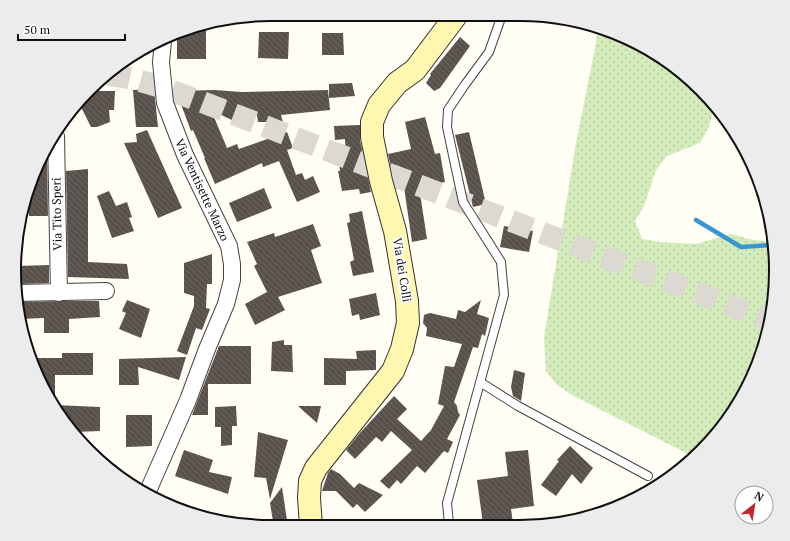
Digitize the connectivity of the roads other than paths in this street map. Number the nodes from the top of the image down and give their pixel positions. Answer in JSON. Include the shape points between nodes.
{"nodes":[{"id":1,"x":453,"y":21,"type":"edge"},
{"id":2,"x":500,"y":21,"type":"edge"},
{"id":3,"x":163,"y":46,"type":"edge"},
{"id":4,"x":56,"y":143,"type":"edge"},
{"id":5,"x":106,"y":291,"type":"dead end"},
{"id":6,"x":22,"y":292,"type":"edge"},
{"id":7,"x":59,"y":293,"type":"junction"},
{"id":8,"x":480,"y":382,"type":"junction"},
{"id":9,"x":648,"y":476,"type":"dead end"},
{"id":10,"x":149,"y":489,"type":"edge"},
{"id":11,"x":311,"y":520,"type":"edge"},
{"id":12,"x":449,"y":520,"type":"edge"}],
"edges":[{"from":1,"to":11,"type":"street","name":"Via dei Colli","via":[[414,70],[397,83],[378,105],[372,122],[372,137],[381,181],[397,239],[408,323],[402,349],[393,371],[316,468],[310,481]]},
{"from":2,"to":8,"type":"lane","via":[[489,52],[448,110],[447,127],[463,202],[501,262],[504,295]]},
{"from":3,"to":10,"type":"street","name":"Via Ventisette Marzo","via":[[161,62],[165,103],[185,155],[229,246],[232,280],[226,304],[188,400]]},
{"from":4,"to":7,"type":"street","name":"Via Tito Speri"},
{"from":5,"to":7,"type":"street"},
{"from":6,"to":7,"type":"street"},
{"from":8,"to":9,"type":"lane","via":[[518,406]]},
{"from":8,"to":12,"type":"lane","via":[[447,503]]}]}
